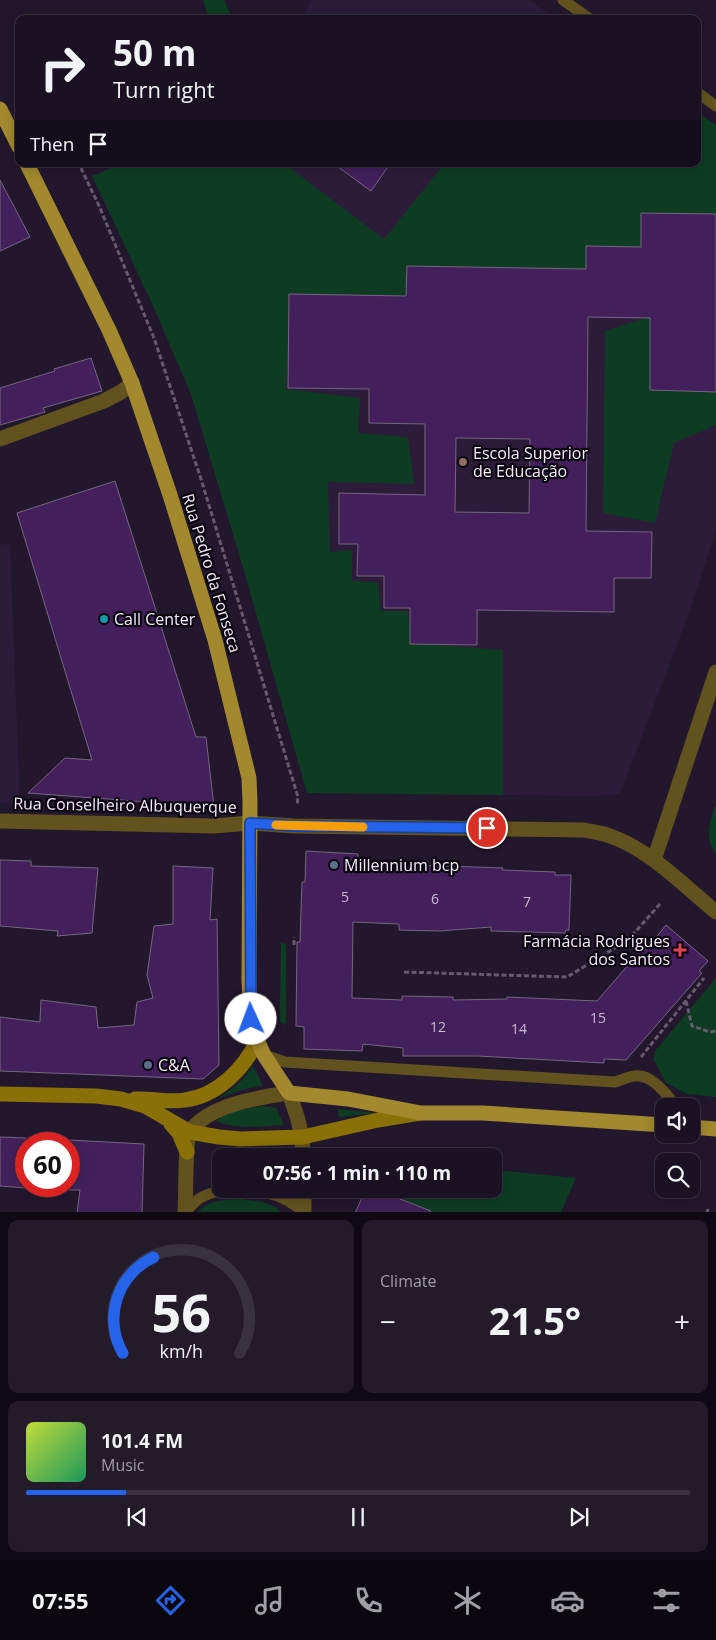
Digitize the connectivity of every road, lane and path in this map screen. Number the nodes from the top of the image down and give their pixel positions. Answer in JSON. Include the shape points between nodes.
{"nodes":[{"id":1,"x":563,"y":0,"type":"edge"},
{"id":2,"x":584,"y":15,"type":"edge"},
{"id":3,"x":701,"y":95,"type":"edge"},
{"id":4,"x":716,"y":106,"type":"edge"},
{"id":5,"x":0,"y":109,"type":"edge"},
{"id":6,"x":15,"y":139,"type":"edge"},
{"id":7,"x":28,"y":167,"type":"edge"},
{"id":8,"x":81,"y":168,"type":"dead end"},
{"id":9,"x":132,"y":383,"type":"junction"},
{"id":10,"x":0,"y":439,"type":"edge"},
{"id":11,"x":716,"y":672,"type":"edge"},
{"id":12,"x":710,"y":709,"type":"edge"},
{"id":13,"x":0,"y":821,"type":"edge"},
{"id":14,"x":250,"y":823,"type":"junction"},
{"id":15,"x":294,"y":826,"type":"junction"},
{"id":16,"x":654,"y":860,"type":"junction"},
{"id":17,"x":660,"y":904,"type":"dead end"},
{"id":18,"x":716,"y":912,"type":"edge"},
{"id":19,"x":294,"y":937,"type":"dead end"},
{"id":20,"x":294,"y":945,"type":"dead end"},
{"id":21,"x":404,"y":972,"type":"dead end"},
{"id":22,"x":704,"y":978,"type":"dead end"},
{"id":23,"x":686,"y":1001,"type":"junction"},
{"id":24,"x":716,"y":1031,"type":"edge"},
{"id":25,"x":261,"y":1048,"type":"junction"},
{"id":26,"x":633,"y":1076,"type":"junction"},
{"id":27,"x":289,"y":1093,"type":"junction"},
{"id":28,"x":0,"y":1094,"type":"edge"},
{"id":29,"x":669,"y":1098,"type":"edge"},
{"id":30,"x":121,"y":1099,"type":"junction"},
{"id":31,"x":421,"y":1113,"type":"junction"},
{"id":32,"x":169,"y":1121,"type":"junction"},
{"id":33,"x":655,"y":1124,"type":"edge"},
{"id":34,"x":700,"y":1128,"type":"edge"},
{"id":35,"x":716,"y":1129,"type":"edge"},
{"id":36,"x":190,"y":1132,"type":"junction"},
{"id":37,"x":303,"y":1138,"type":"junction"},
{"id":38,"x":303,"y":1148,"type":"edge"},
{"id":39,"x":187,"y":1152,"type":"junction"},
{"id":40,"x":304,"y":1198,"type":"edge"},
{"id":41,"x":185,"y":1212,"type":"edge"},
{"id":42,"x":304,"y":1212,"type":"edge"}],
"edges":[{"from":1,"to":2,"type":"lane"},
{"from":3,"to":4,"type":"lane"},
{"from":5,"to":6,"type":"main road"},
{"from":7,"to":9,"type":"main road","name":"Rua Pedro da Fonseca"},
{"from":8,"to":15,"type":"path","via":[[154,338],[201,479],[298,797]]},
{"from":9,"to":10,"type":"street","via":[[104,402]]},
{"from":9,"to":14,"type":"main road","name":"Rua Pedro da Fonseca","via":[[216,640],[249,778]]},
{"from":11,"to":12,"type":"street"},
{"from":12,"to":16,"type":"street"},
{"from":13,"to":14,"type":"street","name":"Rua Conselheiro Albuquerque","via":[[214,826]]},
{"from":14,"to":15,"type":"street","name":"Rua Conselheiro Albuquerque"},
{"from":14,"to":25,"type":"main road","name":"Rua Pedro da Fonseca","via":[[251,1019]]},
{"from":15,"to":16,"type":"street","name":"Rua Conselheiro Albuquerque","via":[[584,830],[610,836]]},
{"from":16,"to":18,"type":"street","name":"Rua Conselheiro Albuquerque"},
{"from":17,"to":21,"type":"path","via":[[628,940],[567,978]]},
{"from":19,"to":20,"type":"path"},
{"from":22,"to":23,"type":"path"},
{"from":23,"to":24,"type":"path","via":[[692,1026]]},
{"from":23,"to":26,"type":"path","via":[[640,1058]]},
{"from":25,"to":26,"type":"lane","via":[[274,1059],[294,1062],[615,1082]]},
{"from":25,"to":27,"type":"main road","name":"Rua Pedro da Fonseca"},
{"from":25,"to":30,"type":"main road","via":[[226,1082],[201,1096],[185,1100]]},
{"from":26,"to":29,"type":"lane","via":[[644,1076],[654,1082]]},
{"from":27,"to":31,"type":"main road","via":[[348,1099]]},
{"from":27,"to":36,"type":"street","via":[[234,1104],[201,1121]]},
{"from":27,"to":37,"type":"street"},
{"from":28,"to":30,"type":"main road"},
{"from":30,"to":32,"type":"main road","via":[[145,1106]]},
{"from":31,"to":33,"type":"main road","via":[[483,1113]]},
{"from":31,"to":37,"type":"main road"},
{"from":32,"to":36,"type":"main road"},
{"from":32,"to":39,"type":"main road","via":[[179,1133]]},
{"from":34,"to":35,"type":"main road"},
{"from":36,"to":37,"type":"main road","via":[[240,1139]]},
{"from":36,"to":39,"type":"street"},
{"from":37,"to":38,"type":"street"},
{"from":39,"to":41,"type":"street"},
{"from":40,"to":42,"type":"street"},
{"from":41,"to":42,"type":"lane","via":[[197,1200],[214,1192],[234,1190],[276,1195]]}]}
